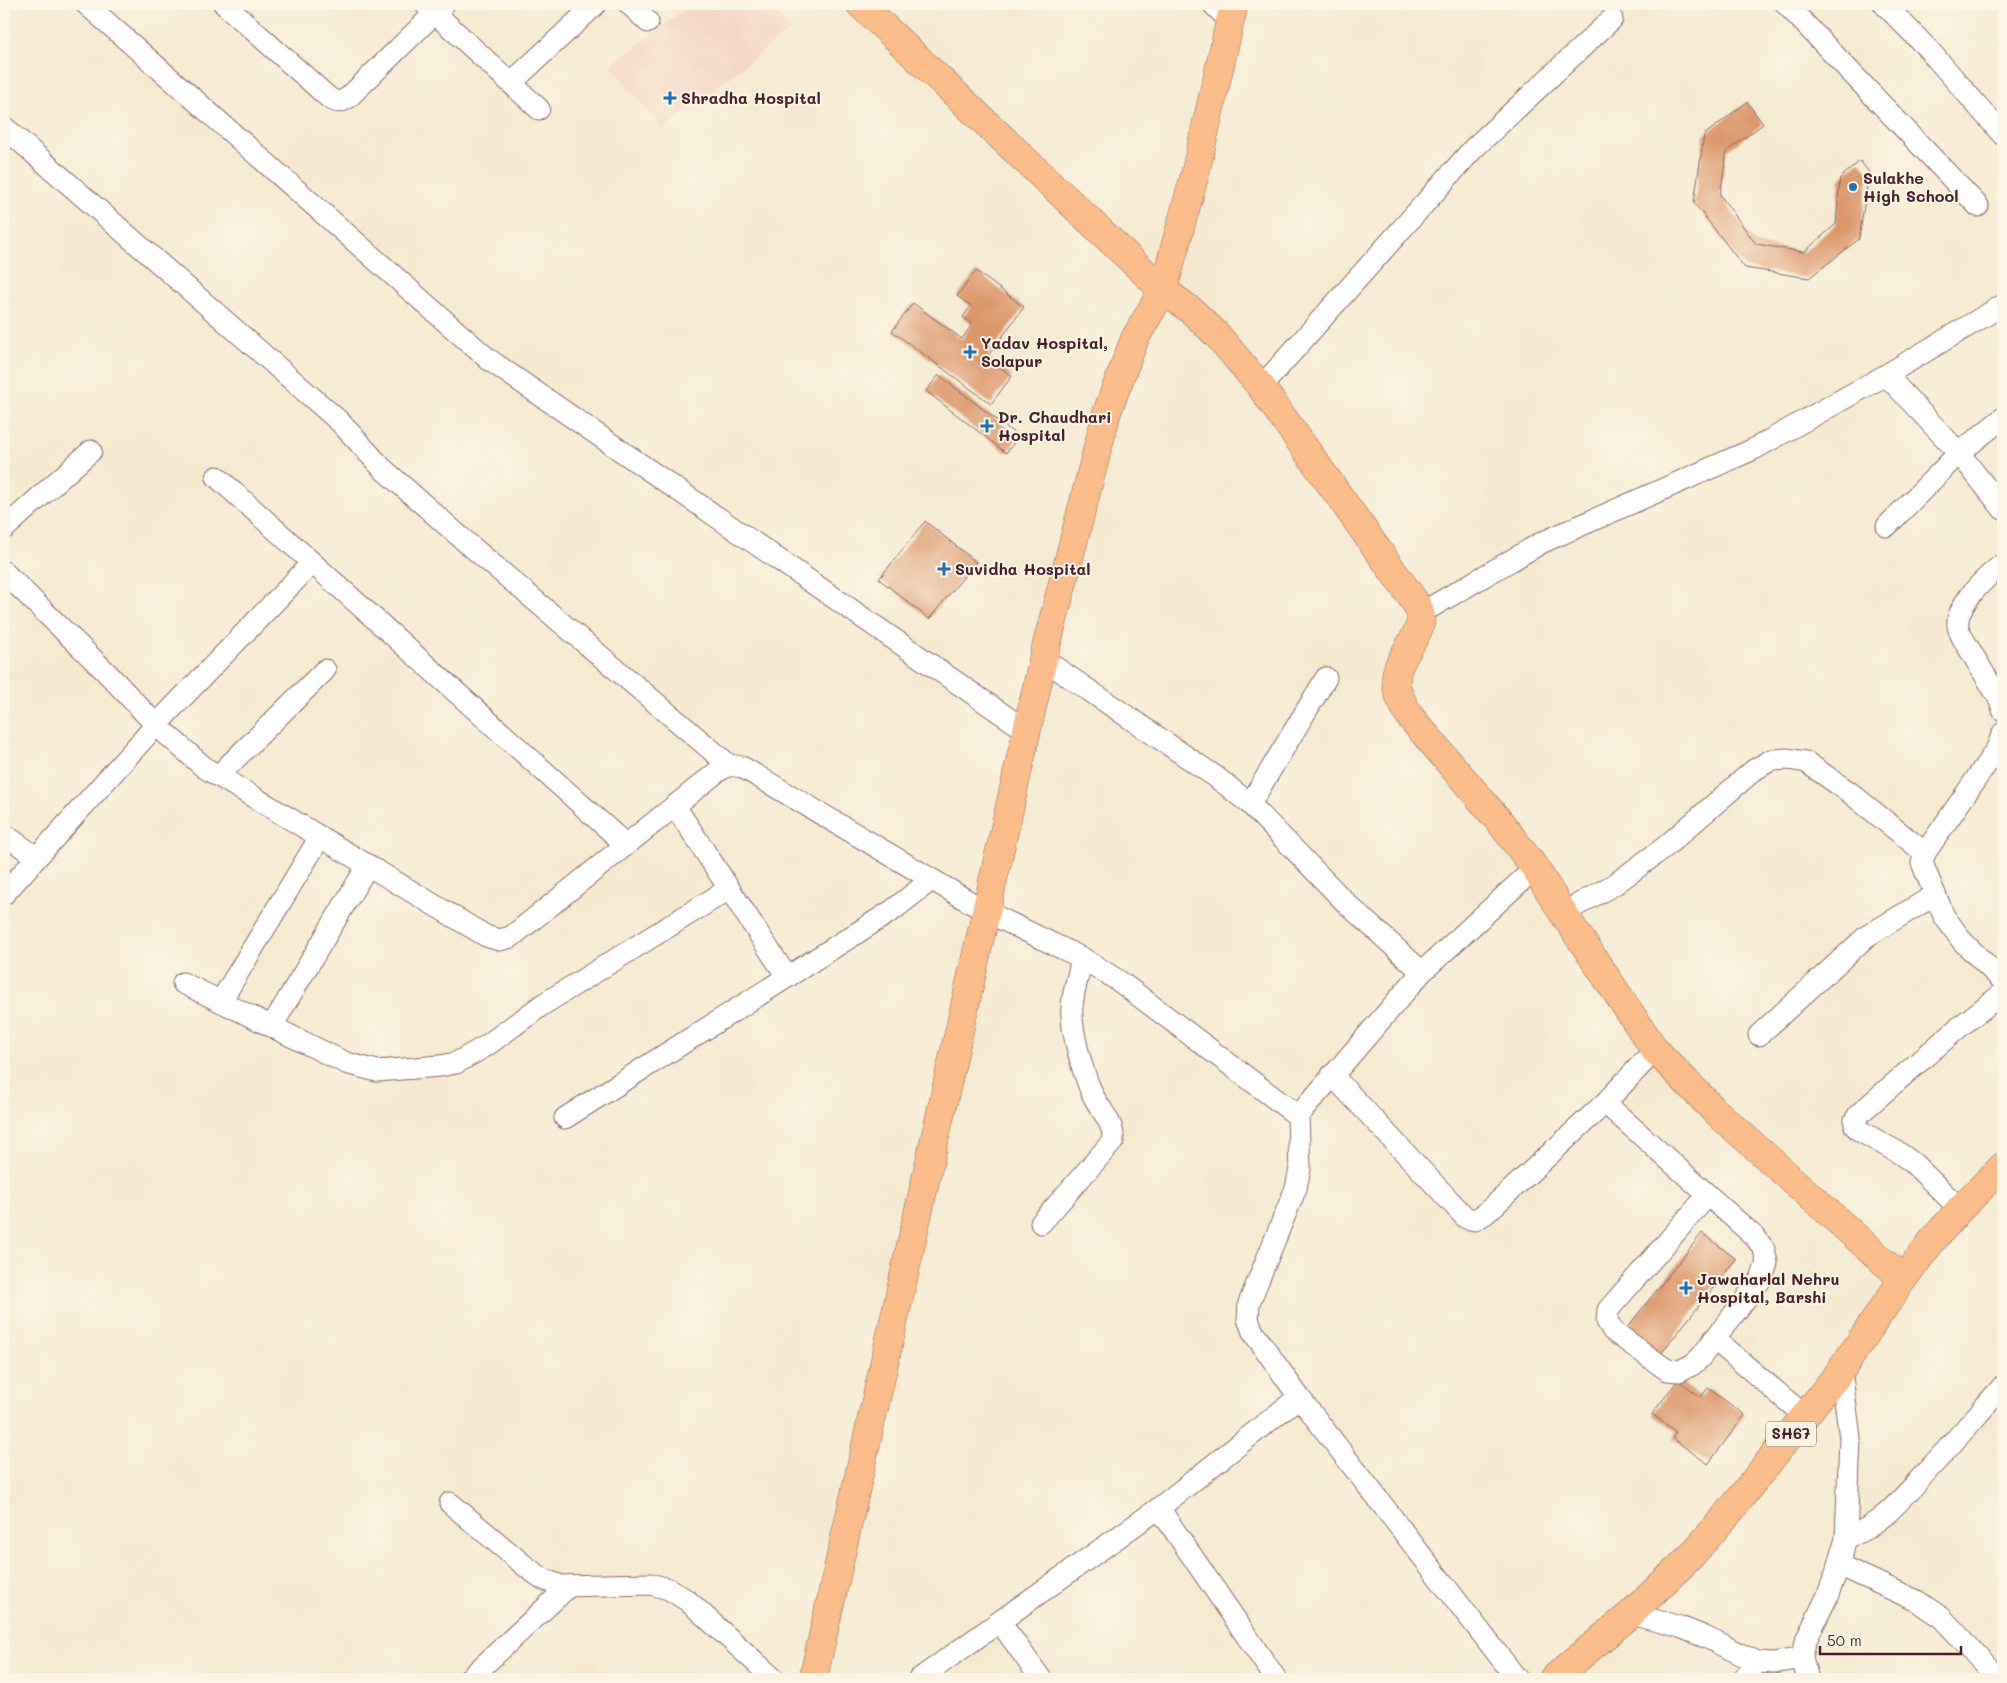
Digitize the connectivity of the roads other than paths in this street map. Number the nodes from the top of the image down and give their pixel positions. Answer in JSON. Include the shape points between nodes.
{"nodes":[{"id":1,"x":86,"y":4,"type":"edge"},
{"id":2,"x":224,"y":4,"type":"edge"},
{"id":3,"x":596,"y":4,"type":"edge"},
{"id":4,"x":629,"y":4,"type":"edge"},
{"id":5,"x":860,"y":4,"type":"edge"},
{"id":6,"x":1786,"y":4,"type":"edge"},
{"id":7,"x":1884,"y":4,"type":"edge"},
{"id":8,"x":434,"y":7,"type":"edge"},
{"id":9,"x":1226,"y":9,"type":"edge"},
{"id":10,"x":1612,"y":20,"type":"dead end"},
{"id":11,"x":648,"y":22,"type":"dead end"},
{"id":12,"x":511,"y":83,"type":"junction"},
{"id":13,"x":538,"y":109,"type":"dead end"},
{"id":14,"x":4,"y":127,"type":"edge"},
{"id":15,"x":2003,"y":135,"type":"edge"},
{"id":16,"x":1978,"y":206,"type":"dead end"},
{"id":17,"x":1163,"y":290,"type":"junction"},
{"id":18,"x":2003,"y":305,"type":"edge"},
{"id":19,"x":1886,"y":375,"type":"junction"},
{"id":20,"x":1261,"y":387,"type":"junction"},
{"id":21,"x":2003,"y":418,"type":"edge"},
{"id":22,"x":91,"y":451,"type":"dead end"},
{"id":23,"x":1959,"y":453,"type":"junction"},
{"id":24,"x":217,"y":477,"type":"dead end"},
{"id":25,"x":2003,"y":509,"type":"edge"},
{"id":26,"x":1887,"y":526,"type":"dead end"},
{"id":27,"x":4,"y":529,"type":"edge"},
{"id":28,"x":312,"y":563,"type":"junction"},
{"id":29,"x":2003,"y":564,"type":"edge"},
{"id":30,"x":4,"y":573,"type":"edge"},
{"id":31,"x":1421,"y":613,"type":"junction"},
{"id":32,"x":1043,"y":658,"type":"junction"},
{"id":33,"x":325,"y":670,"type":"dead end"},
{"id":34,"x":1326,"y":678,"type":"dead end"},
{"id":35,"x":2003,"y":710,"type":"edge"},
{"id":36,"x":156,"y":725,"type":"junction"},
{"id":37,"x":1027,"y":731,"type":"junction"},
{"id":38,"x":2003,"y":732,"type":"edge"},
{"id":39,"x":729,"y":765,"type":"junction"},
{"id":40,"x":218,"y":776,"type":"junction"},
{"id":41,"x":1250,"y":804,"type":"junction"},
{"id":42,"x":675,"y":806,"type":"junction"},
{"id":43,"x":4,"y":834,"type":"edge"},
{"id":44,"x":320,"y":837,"type":"junction"},
{"id":45,"x":626,"y":845,"type":"junction"},
{"id":46,"x":1925,"y":853,"type":"junction"},
{"id":47,"x":36,"y":857,"type":"junction"},
{"id":48,"x":368,"y":865,"type":"junction"},
{"id":49,"x":1535,"y":868,"type":"junction"},
{"id":50,"x":931,"y":880,"type":"junction"},
{"id":51,"x":729,"y":889,"type":"junction"},
{"id":52,"x":4,"y":894,"type":"edge"},
{"id":53,"x":1935,"y":895,"type":"junction"},
{"id":54,"x":985,"y":911,"type":"junction"},
{"id":55,"x":1563,"y":913,"type":"junction"},
{"id":56,"x":1082,"y":958,"type":"junction"},
{"id":57,"x":1422,"y":972,"type":"junction"},
{"id":58,"x":786,"y":977,"type":"junction"},
{"id":59,"x":2003,"y":981,"type":"edge"},
{"id":60,"x":183,"y":982,"type":"dead end"},
{"id":61,"x":2003,"y":993,"type":"edge"},
{"id":62,"x":220,"y":1001,"type":"junction"},
{"id":63,"x":272,"y":1026,"type":"junction"},
{"id":64,"x":1759,"y":1035,"type":"dead end"},
{"id":65,"x":1655,"y":1050,"type":"junction"},
{"id":66,"x":1332,"y":1075,"type":"junction"},
{"id":67,"x":1605,"y":1103,"type":"junction"},
{"id":68,"x":1298,"y":1116,"type":"junction"},
{"id":69,"x":565,"y":1118,"type":"dead end"},
{"id":70,"x":2003,"y":1166,"type":"edge"},
{"id":71,"x":1708,"y":1195,"type":"junction"},
{"id":72,"x":1960,"y":1209,"type":"junction"},
{"id":73,"x":1041,"y":1223,"type":"dead end"},
{"id":74,"x":1903,"y":1279,"type":"junction"},
{"id":75,"x":1714,"y":1339,"type":"junction"},
{"id":76,"x":1841,"y":1370,"type":"junction"},
{"id":77,"x":2003,"y":1386,"type":"edge"},
{"id":78,"x":1299,"y":1397,"type":"junction"},
{"id":79,"x":1805,"y":1416,"type":"junction"},
{"id":80,"x":450,"y":1503,"type":"dead end"},
{"id":81,"x":1159,"y":1508,"type":"junction"},
{"id":82,"x":1846,"y":1538,"type":"junction"},
{"id":83,"x":1839,"y":1565,"type":"junction"},
{"id":84,"x":569,"y":1586,"type":"junction"},
{"id":85,"x":1631,"y":1614,"type":"junction"},
{"id":86,"x":1000,"y":1622,"type":"junction"},
{"id":87,"x":1802,"y":1658,"type":"junction"},
{"id":88,"x":1757,"y":1662,"type":"junction"},
{"id":89,"x":469,"y":1679,"type":"edge"},
{"id":90,"x":774,"y":1679,"type":"edge"},
{"id":91,"x":813,"y":1679,"type":"edge"},
{"id":92,"x":919,"y":1679,"type":"edge"},
{"id":93,"x":1041,"y":1679,"type":"edge"},
{"id":94,"x":1276,"y":1679,"type":"edge"},
{"id":95,"x":1517,"y":1679,"type":"edge"},
{"id":96,"x":1553,"y":1679,"type":"edge"},
{"id":97,"x":1744,"y":1679,"type":"edge"},
{"id":98,"x":1808,"y":1679,"type":"edge"},
{"id":99,"x":1999,"y":1679,"type":"edge"}],
"edges":[{"from":1,"to":37,"type":"street","via":[[488,359]]},
{"from":2,"to":8,"type":"street","via":[[336,102],[349,98]]},
{"from":3,"to":12,"type":"street"},
{"from":4,"to":11,"type":"street"},
{"from":5,"to":17,"type":"main road"},
{"from":6,"to":16,"type":"street"},
{"from":7,"to":15,"type":"street"},
{"from":8,"to":12,"type":"street"},
{"from":9,"to":17,"type":"main road","via":[[1195,174]]},
{"from":10,"to":20,"type":"street","via":[[1473,149]]},
{"from":12,"to":13,"type":"street"},
{"from":14,"to":39,"type":"street","via":[[340,422],[383,469]]},
{"from":17,"to":20,"type":"main road","via":[[1218,336]]},
{"from":17,"to":32,"type":"main road","via":[[1135,338],[1107,412]]},
{"from":18,"to":19,"type":"street"},
{"from":19,"to":23,"type":"street"},
{"from":19,"to":31,"type":"street","via":[[1754,449],[1541,543]]},
{"from":20,"to":31,"type":"main road"},
{"from":21,"to":23,"type":"street"},
{"from":22,"to":27,"type":"street"},
{"from":23,"to":25,"type":"street"},
{"from":23,"to":26,"type":"street"},
{"from":24,"to":28,"type":"street"},
{"from":28,"to":36,"type":"street"},
{"from":28,"to":45,"type":"street"},
{"from":29,"to":35,"type":"street","via":[[1964,605],[1958,626]]},
{"from":30,"to":36,"type":"street"},
{"from":31,"to":49,"type":"main road","via":[[1418,628],[1397,668],[1400,699],[1411,718]]},
{"from":32,"to":37,"type":"main road"},
{"from":32,"to":41,"type":"street"},
{"from":33,"to":40,"type":"street"},
{"from":34,"to":41,"type":"street"},
{"from":36,"to":40,"type":"street","via":[[187,754]]},
{"from":36,"to":47,"type":"street"},
{"from":37,"to":54,"type":"main road"},
{"from":38,"to":46,"type":"street","via":[[1996,750]]},
{"from":39,"to":42,"type":"street"},
{"from":39,"to":50,"type":"street","via":[[742,767]]},
{"from":40,"to":44,"type":"street"},
{"from":41,"to":57,"type":"street","via":[[1346,903]]},
{"from":42,"to":45,"type":"street"},
{"from":42,"to":51,"type":"street"},
{"from":43,"to":47,"type":"street"},
{"from":44,"to":48,"type":"street"},
{"from":44,"to":62,"type":"street"},
{"from":45,"to":48,"type":"street","via":[[511,937],[499,940],[486,936]]},
{"from":46,"to":53,"type":"street","via":[[1922,863]]},
{"from":46,"to":55,"type":"street","via":[[1806,762],[1771,760],[1754,770],[1665,847],[1615,884]]},
{"from":47,"to":52,"type":"street"},
{"from":48,"to":63,"type":"street"},
{"from":49,"to":55,"type":"main road"},
{"from":49,"to":57,"type":"street"},
{"from":50,"to":54,"type":"street"},
{"from":50,"to":58,"type":"street","via":[[893,910]]},
{"from":51,"to":58,"type":"street"},
{"from":51,"to":63,"type":"street","via":[[542,1005],[486,1046],[456,1063],[377,1071],[361,1068]]},
{"from":53,"to":59,"type":"street","via":[[1944,916],[1963,942]]},
{"from":53,"to":64,"type":"street","via":[[1867,936]]},
{"from":54,"to":56,"type":"street"},
{"from":54,"to":91,"type":"main road"},
{"from":55,"to":65,"type":"main road"},
{"from":56,"to":68,"type":"street","via":[[1118,981]]},
{"from":56,"to":73,"type":"street","via":[[1072,1007],[1073,1023],[1092,1094],[1110,1123],[1113,1141]]},
{"from":57,"to":66,"type":"street"},
{"from":58,"to":69,"type":"street"},
{"from":60,"to":62,"type":"street"},
{"from":61,"to":72,"type":"street","via":[[1958,1028],[1854,1120],[1860,1130],[1913,1163]]},
{"from":62,"to":63,"type":"street"},
{"from":65,"to":67,"type":"street"},
{"from":65,"to":74,"type":"main road","via":[[1714,1110]]},
{"from":66,"to":67,"type":"street","via":[[1466,1218],[1475,1220]]},
{"from":66,"to":68,"type":"street"},
{"from":67,"to":71,"type":"street"},
{"from":68,"to":78,"type":"street","via":[[1300,1169],[1296,1188],[1249,1303],[1248,1319],[1253,1332]]},
{"from":70,"to":72,"type":"main road","number":"SH67"},
{"from":71,"to":75,"type":"street","via":[[1755,1237],[1764,1249],[1767,1263],[1761,1279]]},
{"from":71,"to":75,"type":"street","via":[[1616,1298],[1608,1310],[1607,1321],[1613,1331],[1667,1370],[1679,1371],[1692,1365]]},
{"from":72,"to":74,"type":"main road","number":"SH67"},
{"from":74,"to":76,"type":"main road","number":"SH67"},
{"from":75,"to":79,"type":"street"},
{"from":76,"to":79,"type":"main road","number":"SH67"},
{"from":76,"to":82,"type":"street","via":[[1850,1438]]},
{"from":77,"to":82,"type":"street","via":[[1879,1521]]},
{"from":78,"to":81,"type":"street"},
{"from":78,"to":95,"type":"street"},
{"from":79,"to":85,"type":"main road","number":"SH67","via":[[1691,1556]]},
{"from":80,"to":84,"type":"street","via":[[543,1579]]},
{"from":81,"to":86,"type":"street"},
{"from":81,"to":94,"type":"street"},
{"from":82,"to":83,"type":"street"},
{"from":83,"to":87,"type":"street","via":[[1805,1642]]},
{"from":83,"to":99,"type":"street","via":[[1917,1601],[1942,1618]]},
{"from":84,"to":89,"type":"street"},
{"from":84,"to":90,"type":"street","via":[[650,1584],[669,1589],[688,1601]]},
{"from":85,"to":88,"type":"street","via":[[1688,1630]]},
{"from":85,"to":96,"type":"main road","number":"SH67"},
{"from":86,"to":92,"type":"street"},
{"from":86,"to":93,"type":"street"},
{"from":87,"to":88,"type":"street","via":[[1774,1663]]},
{"from":87,"to":98,"type":"street"},
{"from":88,"to":97,"type":"street"}]}
